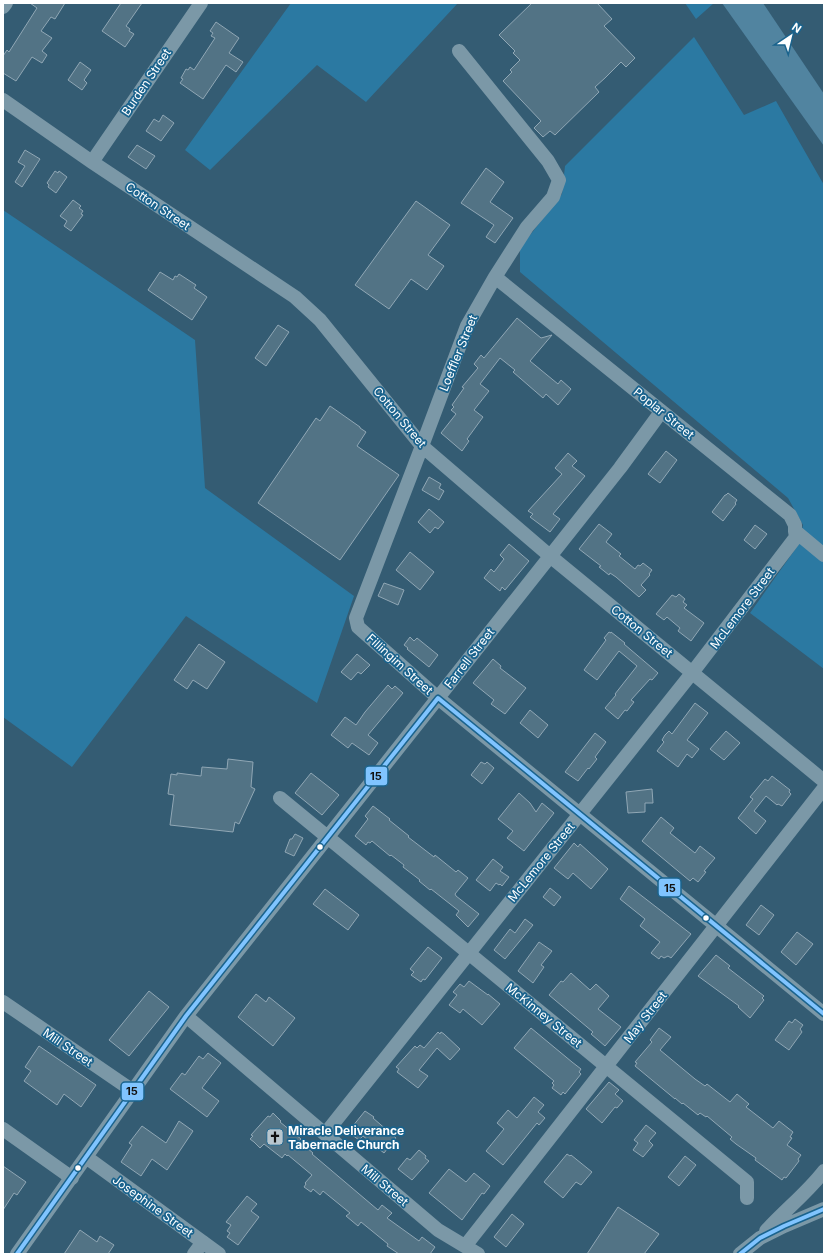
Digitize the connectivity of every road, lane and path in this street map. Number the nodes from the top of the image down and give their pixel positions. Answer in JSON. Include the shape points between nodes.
{"nodes":[{"id":1,"x":6,"y":3,"type":"edge"},
{"id":2,"x":201,"y":3,"type":"edge"},
{"id":3,"x":3,"y":7,"type":"edge"},
{"id":4,"x":459,"y":51,"type":"dead end"},
{"id":5,"x":3,"y":100,"type":"edge"},
{"id":6,"x":92,"y":162,"type":"junction"},
{"id":7,"x":495,"y":277,"type":"junction"},
{"id":8,"x":662,"y":412,"type":"junction"},
{"id":9,"x":422,"y":446,"type":"junction"},
{"id":10,"x":795,"y":531,"type":"junction"},
{"id":11,"x":824,"y":555,"type":"edge"},
{"id":12,"x":550,"y":556,"type":"junction"},
{"id":13,"x":374,"y":570,"type":"joint"},
{"id":14,"x":692,"y":673,"type":"junction"},
{"id":15,"x":438,"y":698,"type":"junction"},
{"id":16,"x":824,"y":781,"type":"edge"},
{"id":17,"x":824,"y":788,"type":"edge"},
{"id":18,"x":280,"y":798,"type":"dead end"},
{"id":19,"x":580,"y":814,"type":"junction"},
{"id":20,"x":328,"y":837,"type":"junction"},
{"id":21,"x":716,"y":926,"type":"junction"},
{"id":22,"x":469,"y":953,"type":"junction"},
{"id":23,"x":3,"y":1002,"type":"edge"},
{"id":24,"x":824,"y":1014,"type":"edge"},
{"id":25,"x":186,"y":1016,"type":"junction"},
{"id":26,"x":606,"y":1066,"type":"junction"},
{"id":27,"x":133,"y":1091,"type":"junction"},
{"id":28,"x":3,"y":1129,"type":"edge"},
{"id":29,"x":325,"y":1134,"type":"junction"},
{"id":30,"x":86,"y":1157,"type":"junction"},
{"id":31,"x":824,"y":1171,"type":"edge"},
{"id":32,"x":72,"y":1178,"type":"junction"},
{"id":33,"x":747,"y":1198,"type":"dead end"},
{"id":34,"x":824,"y":1209,"type":"edge"},
{"id":35,"x":760,"y":1238,"type":"junction"},
{"id":36,"x":203,"y":1242,"type":"junction"},
{"id":37,"x":466,"y":1245,"type":"junction"},
{"id":38,"x":17,"y":1254,"type":"edge"},
{"id":39,"x":194,"y":1254,"type":"edge"},
{"id":40,"x":219,"y":1254,"type":"edge"},
{"id":41,"x":478,"y":1254,"type":"edge"},
{"id":42,"x":740,"y":1254,"type":"edge"}],
"edges":[{"from":1,"to":3,"type":"street"},
{"from":2,"to":6,"type":"street","name":"Burden Street"},
{"from":4,"to":7,"type":"street","name":"Loeffler Street","via":[[548,161],[559,180],[553,197],[527,226]]},
{"from":5,"to":6,"type":"street","name":"Cotton Street"},
{"from":6,"to":9,"type":"street","name":"Cotton Street","via":[[295,297],[320,320]]},
{"from":7,"to":8,"type":"street","name":"Poplar Street"},
{"from":7,"to":9,"type":"street","name":"Loeffler Street","via":[[467,326]]},
{"from":8,"to":10,"type":"street","name":"Poplar Street","via":[[790,515]]},
{"from":8,"to":12,"type":"street","name":"Farrell Street"},
{"from":9,"to":12,"type":"street","name":"Cotton Street"},
{"from":9,"to":13,"type":"street","name":"Loeffler Street"},
{"from":10,"to":11,"type":"street","name":"Poplar Street"},
{"from":10,"to":14,"type":"street","name":"McLemore Street","via":[[796,537]]},
{"from":12,"to":14,"type":"street","name":"Cotton Street"},
{"from":12,"to":15,"type":"street","name":"Farrell Street"},
{"from":13,"to":15,"type":"street","name":"Fillingim Street","via":[[356,618],[358,627]]},
{"from":14,"to":16,"type":"street","name":"Cotton Street"},
{"from":14,"to":19,"type":"street","name":"McLemore Street"},
{"from":15,"to":19,"type":"street","name":"Fillingim Street"},
{"from":15,"to":20,"type":"street","name":"Farrell Street"},
{"from":17,"to":21,"type":"street","name":"May Street"},
{"from":18,"to":20,"type":"street","name":"McKinney Street"},
{"from":19,"to":21,"type":"street","name":"Fillingim Street"},
{"from":19,"to":22,"type":"street","name":"McLemore Street"},
{"from":20,"to":22,"type":"street","name":"McKinney Street"},
{"from":20,"to":25,"type":"street","name":"Farrell Street"},
{"from":21,"to":24,"type":"street","name":"Fillingim Street"},
{"from":21,"to":26,"type":"street","name":"May Street"},
{"from":22,"to":26,"type":"street","name":"McKinney Street"},
{"from":22,"to":29,"type":"street","name":"McLemore Street"},
{"from":23,"to":27,"type":"street","name":"Mill Street"},
{"from":25,"to":27,"type":"street","name":"Farrell Street"},
{"from":25,"to":29,"type":"street","name":"Mill Street"},
{"from":26,"to":33,"type":"street","name":"McKinney Street","via":[[747,1182]]},
{"from":26,"to":37,"type":"street","name":"May Street"},
{"from":27,"to":30,"type":"street","name":"Farrell Street"},
{"from":28,"to":32,"type":"street"},
{"from":29,"to":37,"type":"street","name":"Mill Street","via":[[438,1230]]},
{"from":30,"to":32,"type":"street","name":"Farrell Street"},
{"from":30,"to":36,"type":"street","name":"Josephine Street"},
{"from":31,"to":35,"type":"street"},
{"from":32,"to":38,"type":"street","name":"Farrell Street"},
{"from":34,"to":35,"type":"street"},
{"from":35,"to":42,"type":"street"},
{"from":36,"to":39,"type":"street"},
{"from":36,"to":40,"type":"street","name":"Josephine Street"},
{"from":37,"to":41,"type":"street","name":"Mill Street"}]}
